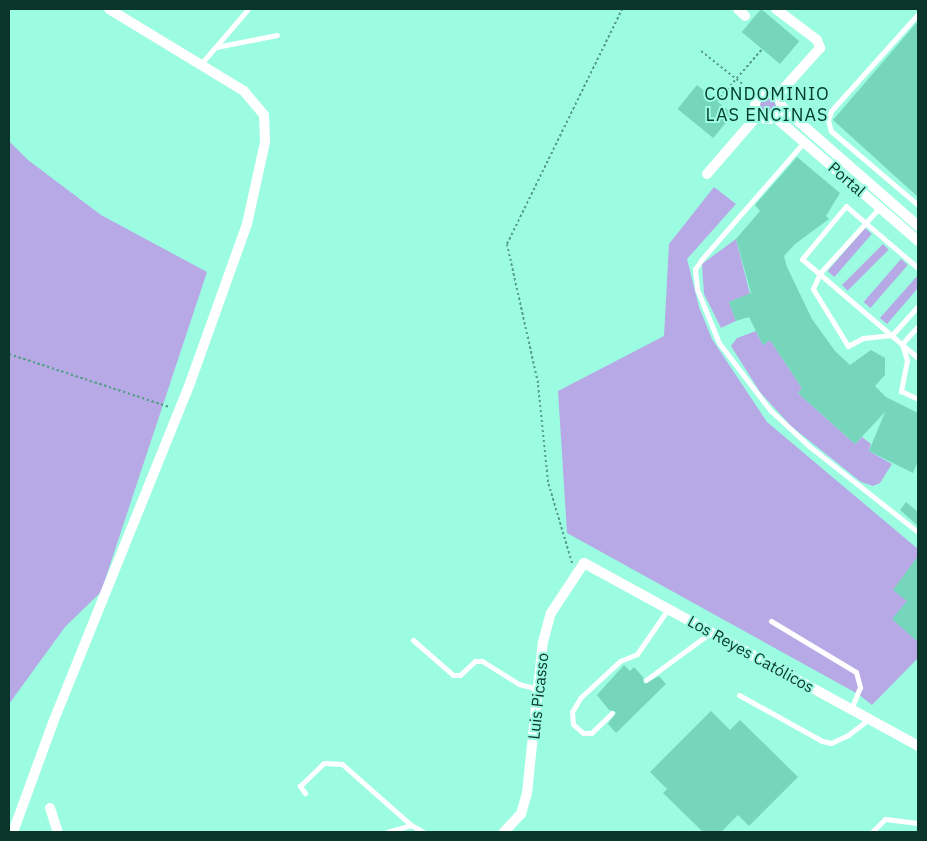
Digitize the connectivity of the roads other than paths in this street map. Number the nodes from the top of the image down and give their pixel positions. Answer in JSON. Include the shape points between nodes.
{"nodes":[{"id":1,"x":109,"y":9,"type":"edge"},
{"id":2,"x":248,"y":9,"type":"edge"},
{"id":3,"x":776,"y":9,"type":"edge"},
{"id":4,"x":918,"y":14,"type":"edge"},
{"id":5,"x":277,"y":35,"type":"dead end"},
{"id":6,"x":216,"y":47,"type":"junction"},
{"id":7,"x":200,"y":65,"type":"junction"},
{"id":8,"x":779,"y":101,"type":"junction"},
{"id":9,"x":758,"y":115,"type":"junction"},
{"id":10,"x":775,"y":117,"type":"junction"},
{"id":11,"x":804,"y":142,"type":"junction"},
{"id":12,"x":707,"y":174,"type":"dead end"},
{"id":13,"x":887,"y":199,"type":"junction"},
{"id":14,"x":918,"y":205,"type":"edge"},
{"id":15,"x":880,"y":208,"type":"junction"},
{"id":16,"x":865,"y":223,"type":"junction"},
{"id":17,"x":918,"y":226,"type":"edge"},
{"id":18,"x":918,"y":241,"type":"edge"},
{"id":19,"x":918,"y":268,"type":"edge"},
{"id":20,"x":820,"y":273,"type":"junction"},
{"id":21,"x":918,"y":306,"type":"edge"},
{"id":22,"x":918,"y":326,"type":"edge"},
{"id":23,"x":892,"y":335,"type":"junction"},
{"id":24,"x":902,"y":344,"type":"junction"},
{"id":25,"x":918,"y":358,"type":"edge"},
{"id":26,"x":918,"y":399,"type":"edge"},
{"id":27,"x":918,"y":532,"type":"edge"},
{"id":28,"x":584,"y":562,"type":"joint"},
{"id":29,"x":668,"y":608,"type":"junction"},
{"id":30,"x":771,"y":621,"type":"dead end"},
{"id":31,"x":711,"y":632,"type":"junction"},
{"id":32,"x":413,"y":640,"type":"dead end"},
{"id":33,"x":646,"y":680,"type":"dead end"},
{"id":34,"x":538,"y":689,"type":"junction"},
{"id":35,"x":739,"y":694,"type":"dead end"},
{"id":36,"x":851,"y":709,"type":"junction"},
{"id":37,"x":612,"y":713,"type":"dead end"},
{"id":38,"x":869,"y":719,"type":"junction"},
{"id":39,"x":918,"y":746,"type":"edge"},
{"id":40,"x":305,"y":793,"type":"dead end"},
{"id":41,"x":50,"y":808,"type":"dead end"},
{"id":42,"x":918,"y":822,"type":"edge"},
{"id":43,"x":411,"y":825,"type":"junction"},
{"id":44,"x":13,"y":832,"type":"edge"},
{"id":45,"x":58,"y":832,"type":"edge"},
{"id":46,"x":386,"y":832,"type":"edge"},
{"id":47,"x":424,"y":832,"type":"edge"},
{"id":48,"x":504,"y":832,"type":"edge"},
{"id":49,"x":872,"y":832,"type":"edge"}],
"edges":[{"from":1,"to":7,"type":"street"},
{"from":2,"to":6,"type":"lane"},
{"from":3,"to":8,"type":"street","via":[[817,40],[820,48]]},
{"from":4,"to":14,"type":"lane","via":[[832,111],[828,120],[832,131]]},
{"from":5,"to":6,"type":"lane"},
{"from":6,"to":7,"type":"lane"},
{"from":7,"to":44,"type":"street","via":[[244,92],[264,115],[265,142],[247,224],[179,411],[92,634],[54,720]]},
{"from":8,"to":9,"type":"street","via":[[766,93],[759,97],[755,104]]},
{"from":8,"to":10,"type":"street"},
{"from":8,"to":13,"type":"street","name":"Portal"},
{"from":9,"to":10,"type":"street","via":[[767,119]]},
{"from":9,"to":12,"type":"street"},
{"from":10,"to":11,"type":"street","name":"Portal"},
{"from":11,"to":15,"type":"street","name":"Portal"},
{"from":11,"to":27,"type":"lane","via":[[702,259],[696,269],[697,289],[719,343],[770,410],[809,446]]},
{"from":13,"to":15,"type":"lane"},
{"from":13,"to":17,"type":"street","name":"Portal"},
{"from":15,"to":16,"type":"lane"},
{"from":15,"to":18,"type":"street","name":"Portal"},
{"from":16,"to":19,"type":"lane"},
{"from":16,"to":20,"type":"lane"},
{"from":16,"to":20,"type":"lane","via":[[846,206],[802,259]]},
{"from":20,"to":23,"type":"lane"},
{"from":20,"to":23,"type":"lane","via":[[813,289],[848,346],[863,338]]},
{"from":21,"to":23,"type":"lane"},
{"from":22,"to":24,"type":"lane"},
{"from":23,"to":24,"type":"lane"},
{"from":24,"to":25,"type":"lane"},
{"from":24,"to":26,"type":"lane","via":[[907,360],[901,391]]},
{"from":28,"to":29,"type":"street","name":"Los Reyes Católicos"},
{"from":28,"to":34,"type":"street","name":"Luis Picasso","via":[[551,613],[543,642]]},
{"from":29,"to":31,"type":"street","name":"Los Reyes Católicos"},
{"from":29,"to":37,"type":"lane","via":[[637,654],[620,661],[580,698],[572,712],[573,724],[583,733],[591,733]]},
{"from":30,"to":36,"type":"lane","via":[[856,672],[860,686]]},
{"from":31,"to":33,"type":"lane"},
{"from":31,"to":36,"type":"street","name":"Los Reyes Católicos"},
{"from":32,"to":34,"type":"lane","via":[[453,675],[460,675],[475,661],[482,661],[519,684]]},
{"from":34,"to":48,"type":"street","name":"Luis Picasso","via":[[528,793],[521,814]]},
{"from":35,"to":38,"type":"lane","via":[[831,743]]},
{"from":36,"to":38,"type":"street","name":"Los Reyes Católicos"},
{"from":38,"to":39,"type":"street","name":"Los Reyes Católicos"},
{"from":40,"to":43,"type":"lane","via":[[300,786],[324,763],[342,764]]},
{"from":41,"to":45,"type":"street"},
{"from":42,"to":49,"type":"lane","via":[[885,819]]},
{"from":43,"to":46,"type":"lane"},
{"from":43,"to":47,"type":"lane"}]}
